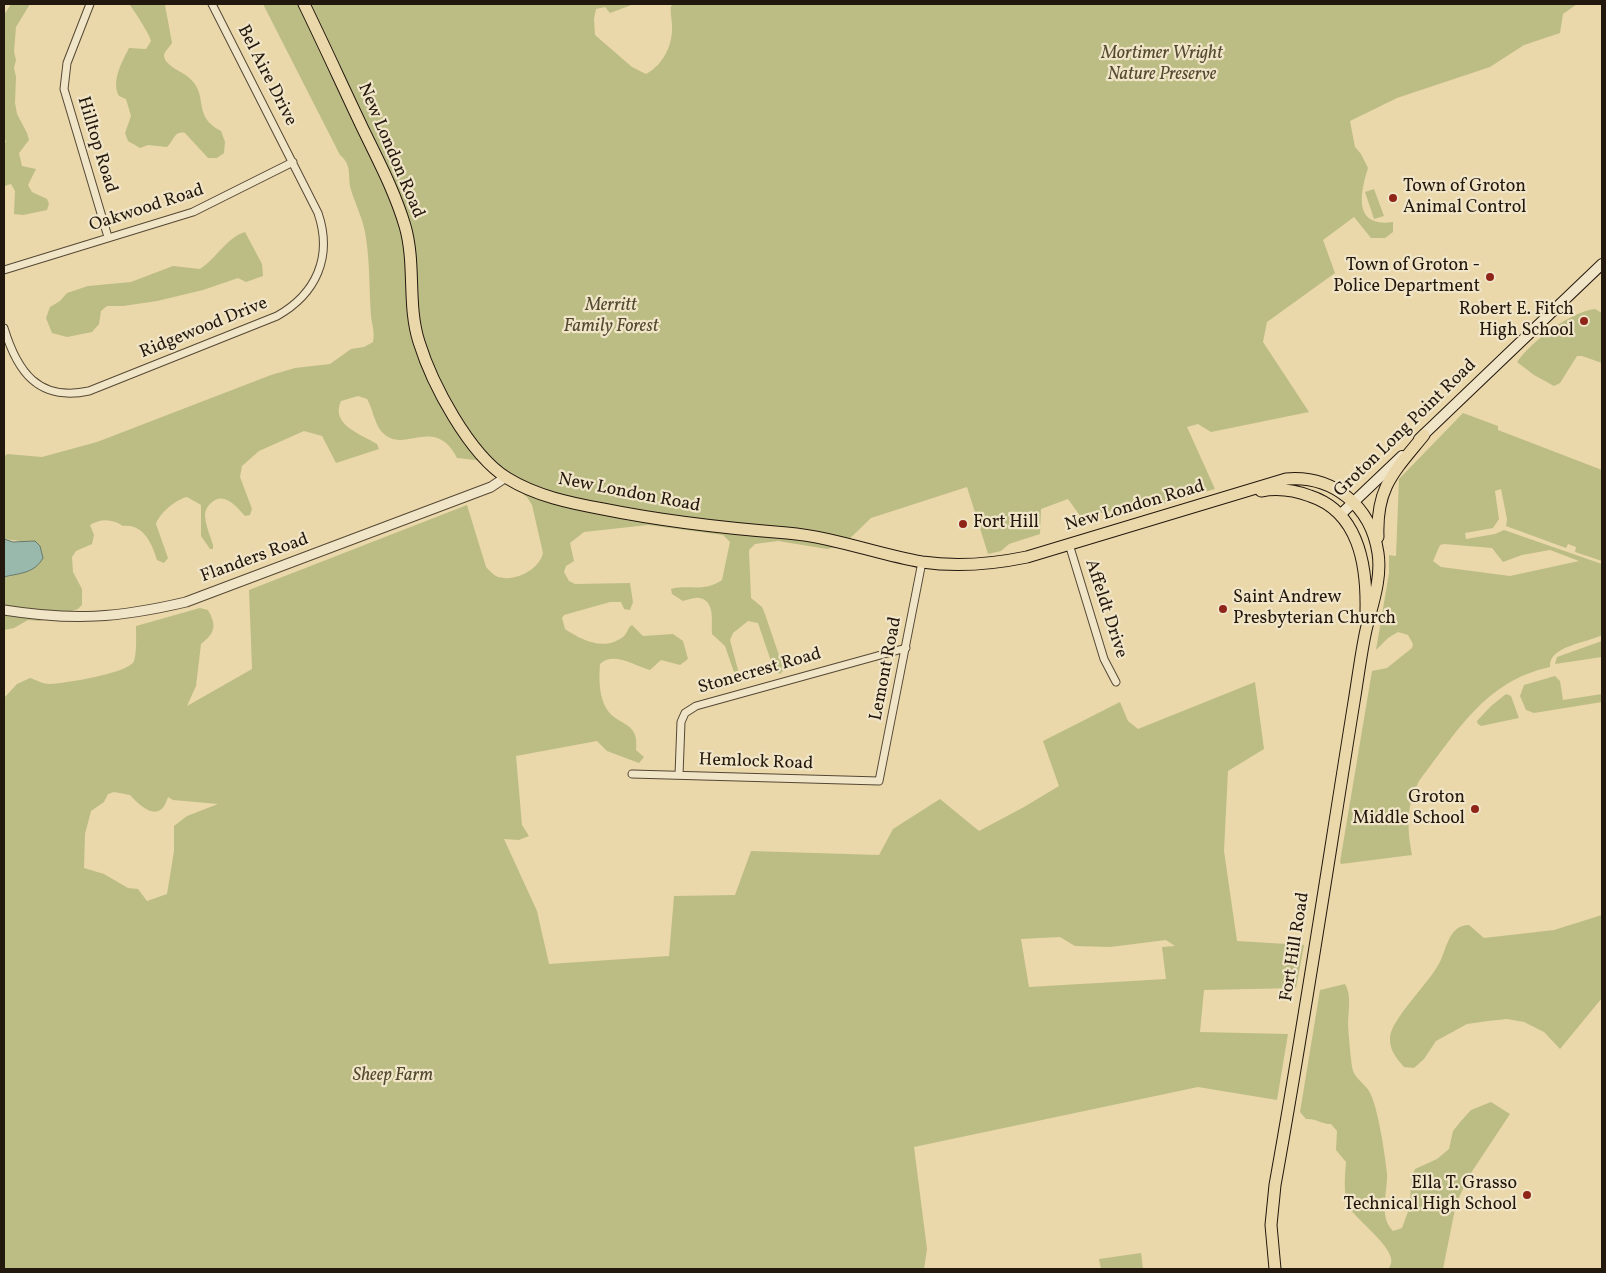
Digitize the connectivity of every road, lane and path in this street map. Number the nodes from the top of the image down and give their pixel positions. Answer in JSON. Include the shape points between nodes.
{"nodes":[{"id":1,"x":90,"y":4,"type":"edge"},
{"id":2,"x":212,"y":4,"type":"edge"},
{"id":3,"x":304,"y":4,"type":"edge"},
{"id":4,"x":293,"y":162,"type":"junction"},
{"id":5,"x":108,"y":237,"type":"junction"},
{"id":6,"x":1602,"y":264,"type":"edge"},
{"id":7,"x":4,"y":270,"type":"edge"},
{"id":8,"x":4,"y":328,"type":"edge"},
{"id":9,"x":1424,"y":435,"type":"junction"},
{"id":10,"x":506,"y":477,"type":"junction"},
{"id":11,"x":1230,"y":497,"type":"junction"},
{"id":12,"x":1354,"y":502,"type":"junction"},
{"id":13,"x":1341,"y":514,"type":"junction"},
{"id":14,"x":1069,"y":544,"type":"junction"},
{"id":15,"x":1378,"y":553,"type":"junction"},
{"id":16,"x":922,"y":562,"type":"junction"},
{"id":17,"x":4,"y":610,"type":"edge"},
{"id":18,"x":1366,"y":630,"type":"junction"},
{"id":19,"x":906,"y":648,"type":"junction"},
{"id":20,"x":1116,"y":682,"type":"dead end"},
{"id":21,"x":632,"y":774,"type":"dead end"},
{"id":22,"x":679,"y":775,"type":"junction"},
{"id":23,"x":879,"y":781,"type":"joint"},
{"id":24,"x":1275,"y":1269,"type":"edge"}],
"edges":[{"from":1,"to":5,"type":"street","name":"Hilltop Road","via":[[67,63],[64,89]]},
{"from":2,"to":4,"type":"street","name":"Bel Aire Drive"},
{"from":3,"to":10,"type":"main road","name":"New London Road","via":[[401,215],[409,245],[414,319],[426,362],[474,444]]},
{"from":4,"to":5,"type":"street","name":"Oakwood Road","via":[[209,206]]},
{"from":4,"to":8,"type":"street","name":"Ridgewood Drive","via":[[318,213],[324,253],[313,284],[285,312],[89,391],[74,394],[57,392],[30,379],[11,351]]},
{"from":5,"to":7,"type":"street","name":"Oakwood Road"},
{"from":6,"to":9,"type":"main road","name":"Groton Long Point Road"},
{"from":9,"to":12,"type":"main road","name":"Groton Long Point Road"},
{"from":9,"to":15,"type":"main road","via":[[1389,479],[1381,496],[1377,515]]},
{"from":10,"to":16,"type":"main road","name":"New London Road","via":[[558,499],[622,513],[710,528],[816,536]]},
{"from":10,"to":17,"type":"street","name":"Flanders Road","via":[[491,487],[186,602],[136,613],[88,618]]},
{"from":11,"to":12,"type":"main road","name":"Fort Hill Road","via":[[1276,481],[1302,478],[1333,487]]},
{"from":11,"to":13,"type":"main road","name":"Fort Hill Road","via":[[1268,490],[1295,491],[1329,504]]},
{"from":11,"to":14,"type":"main road","name":"New London Road"},
{"from":12,"to":13,"type":"main road","name":"Groton Long Point Road"},
{"from":12,"to":15,"type":"main road","name":"Fort Hill Road","via":[[1369,525]]},
{"from":13,"to":18,"type":"main road","name":"Fort Hill Road","via":[[1363,564]]},
{"from":14,"to":16,"type":"main road","name":"New London Road","via":[[1006,561]]},
{"from":14,"to":20,"type":"street","name":"Affeldt Drive","via":[[1104,660]]},
{"from":15,"to":18,"type":"main road","name":"Fort Hill Road","via":[[1375,596]]},
{"from":16,"to":19,"type":"street","name":"Lemont Road"},
{"from":18,"to":24,"type":"main road","name":"Fort Hill Road","via":[[1274,1185],[1271,1225]]},
{"from":19,"to":22,"type":"street","name":"Stonecrest Road","via":[[696,706],[685,713],[681,722]]},
{"from":19,"to":23,"type":"street","name":"Lemont Road"},
{"from":21,"to":22,"type":"street","name":"Hemlock Road"},
{"from":22,"to":23,"type":"street","name":"Hemlock Road"}]}
